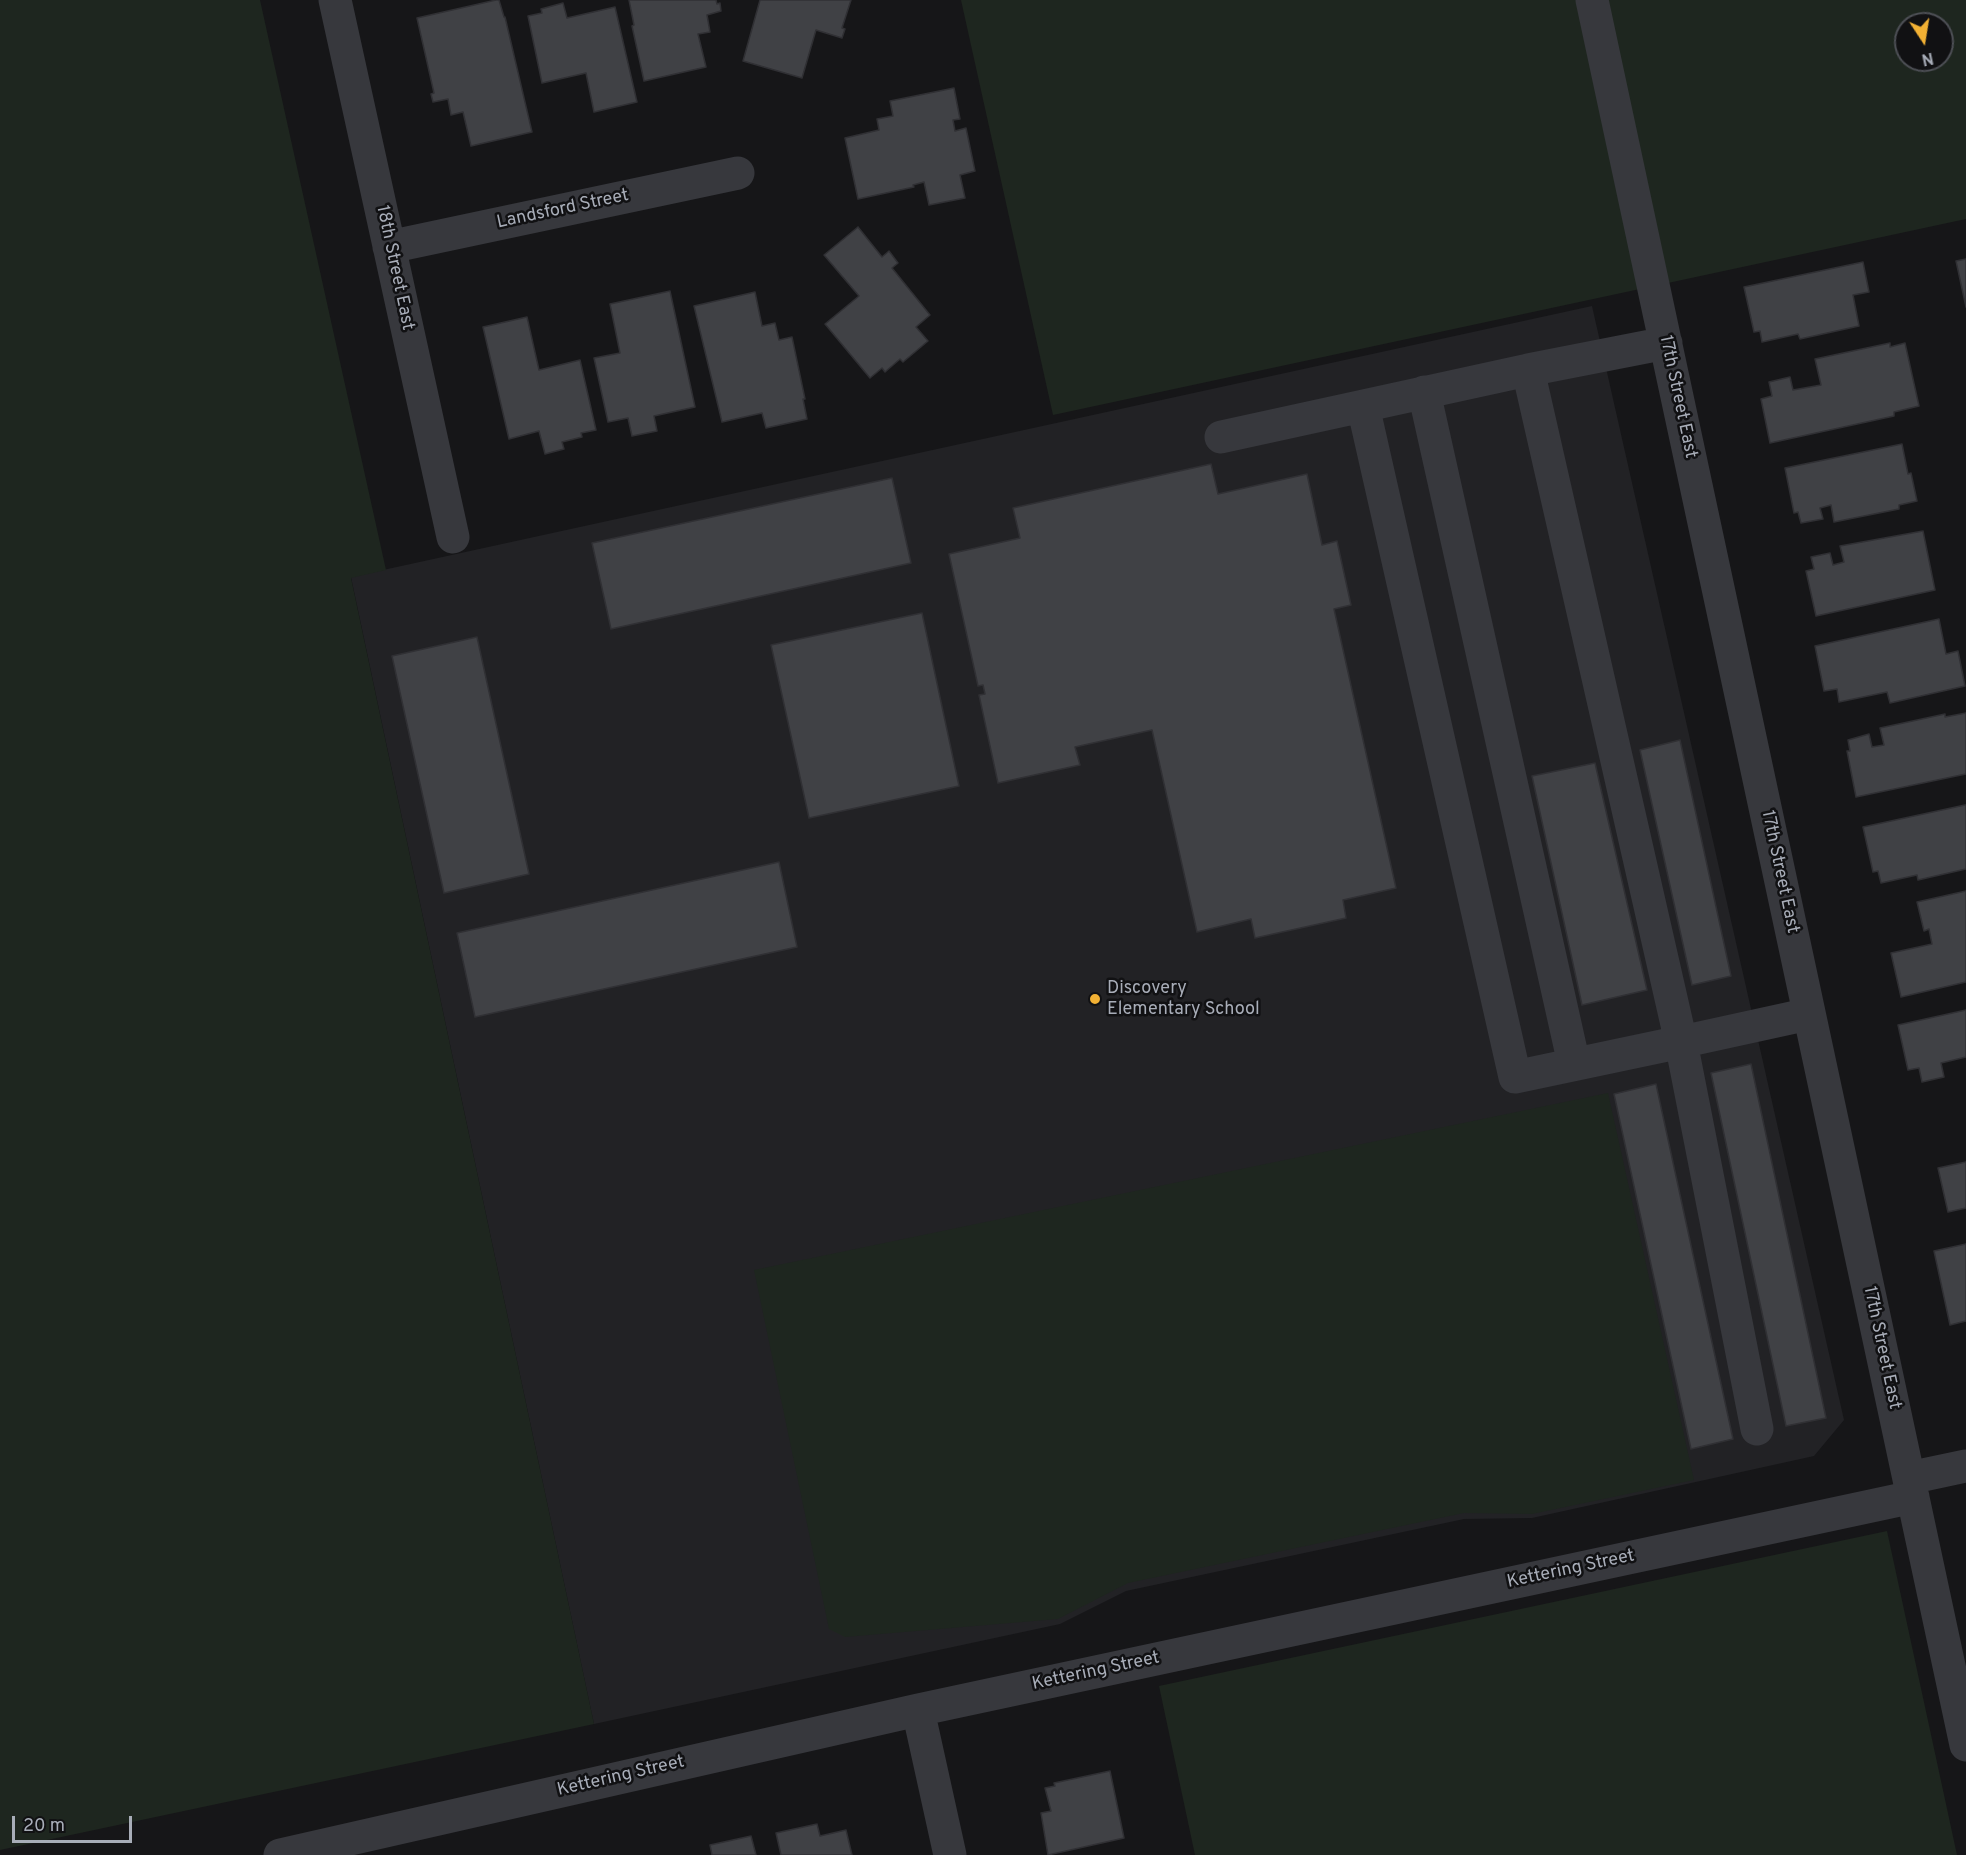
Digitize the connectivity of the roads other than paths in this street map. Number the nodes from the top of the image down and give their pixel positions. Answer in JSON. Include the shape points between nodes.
{"nodes":[{"id":1,"x":335,"y":0,"type":"edge"},
{"id":2,"x":1592,"y":0,"type":"edge"},
{"id":3,"x":738,"y":173,"type":"dead end"},
{"id":4,"x":389,"y":247,"type":"junction"},
{"id":5,"x":1665,"y":343,"type":"junction"},
{"id":6,"x":1528,"y":369,"type":"junction"},
{"id":7,"x":1424,"y":392,"type":"junction"},
{"id":8,"x":1363,"y":406,"type":"junction"},
{"id":9,"x":1221,"y":437,"type":"dead end"},
{"id":10,"x":453,"y":537,"type":"dead end"},
{"id":11,"x":1809,"y":1014,"type":"junction"},
{"id":12,"x":1681,"y":1042,"type":"junction"},
{"id":13,"x":1574,"y":1064,"type":"junction"},
{"id":14,"x":1757,"y":1429,"type":"dead end"},
{"id":15,"x":1966,"y":1466,"type":"edge"},
{"id":16,"x":1911,"y":1487,"type":"junction"},
{"id":17,"x":918,"y":1710,"type":"junction"},
{"id":18,"x":1966,"y":1745,"type":"edge"},
{"id":19,"x":280,"y":1855,"type":"edge"},
{"id":20,"x":950,"y":1855,"type":"edge"}],
"edges":[{"from":1,"to":4,"type":"street","name":"18th Street East"},
{"from":2,"to":5,"type":"street","name":"17th Street East"},
{"from":3,"to":4,"type":"street","name":"Landsford Street"},
{"from":4,"to":10,"type":"street","name":"18th Street East"},
{"from":5,"to":6,"type":"street"},
{"from":5,"to":11,"type":"street","name":"17th Street East"},
{"from":6,"to":7,"type":"street"},
{"from":6,"to":12,"type":"street"},
{"from":7,"to":8,"type":"street"},
{"from":7,"to":13,"type":"street"},
{"from":8,"to":9,"type":"street"},
{"from":8,"to":13,"type":"street","via":[[1515,1077]]},
{"from":11,"to":12,"type":"street"},
{"from":11,"to":16,"type":"street","name":"17th Street East"},
{"from":12,"to":13,"type":"street"},
{"from":12,"to":14,"type":"street"},
{"from":15,"to":16,"type":"street","name":"Kettering Street"},
{"from":16,"to":17,"type":"street","name":"Kettering Street"},
{"from":16,"to":18,"type":"street","name":"17th Street East"},
{"from":17,"to":19,"type":"street","name":"Kettering Street"},
{"from":17,"to":20,"type":"street"}]}
